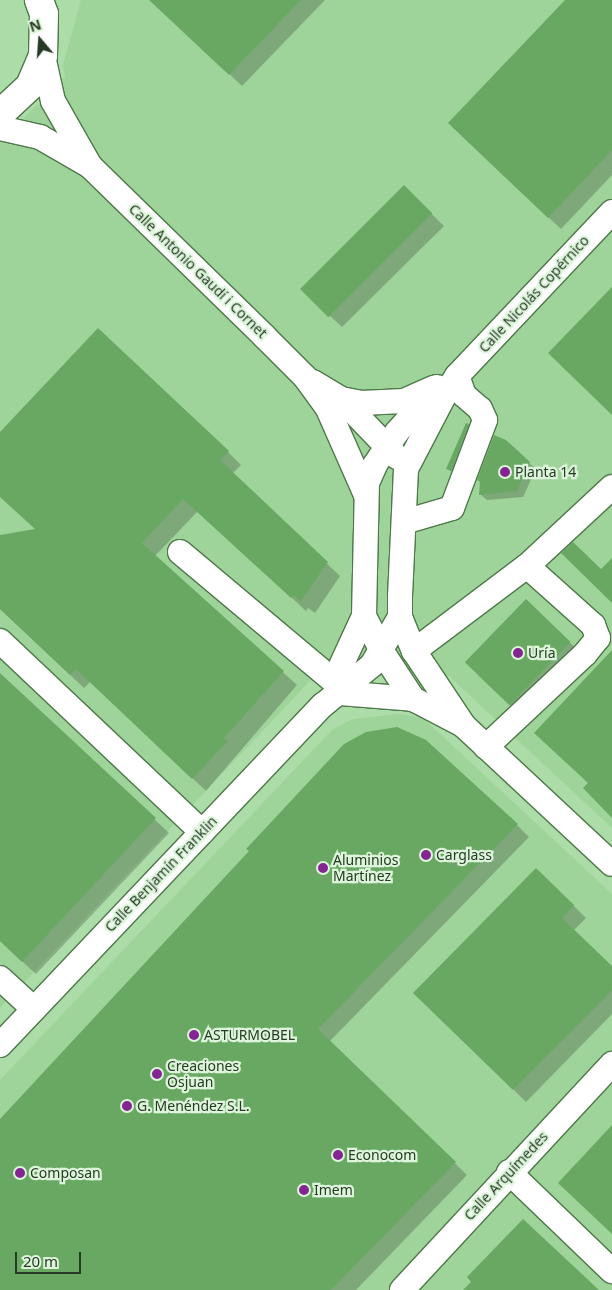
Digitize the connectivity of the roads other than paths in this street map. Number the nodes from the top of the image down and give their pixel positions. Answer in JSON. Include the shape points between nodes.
{"nodes":[{"id":1,"x":47,"y":5,"type":"edge"},
{"id":2,"x":43,"y":56,"type":"junction"},
{"id":3,"x":0,"y":114,"type":"edge"},
{"id":4,"x":0,"y":128,"type":"edge"},
{"id":5,"x":90,"y":166,"type":"junction"},
{"id":6,"x":612,"y":212,"type":"edge"},
{"id":7,"x":447,"y":381,"type":"junction"},
{"id":8,"x":335,"y":404,"type":"junction"},
{"id":9,"x":388,"y":445,"type":"junction"},
{"id":10,"x":417,"y":445,"type":"junction"},
{"id":11,"x":406,"y":469,"type":"junction"},
{"id":12,"x":612,"y":487,"type":"edge"},
{"id":13,"x":366,"y":495,"type":"junction"},
{"id":14,"x":404,"y":522,"type":"junction"},
{"id":15,"x":180,"y":552,"type":"dead end"},
{"id":16,"x":527,"y":566,"type":"junction"},
{"id":17,"x":364,"y":616,"type":"junction"},
{"id":18,"x":400,"y":617,"type":"junction"},
{"id":19,"x":0,"y":641,"type":"edge"},
{"id":20,"x":381,"y":650,"type":"junction"},
{"id":21,"x":414,"y":650,"type":"junction"},
{"id":22,"x":332,"y":693,"type":"junction"},
{"id":23,"x":414,"y":699,"type":"junction"},
{"id":24,"x":446,"y":699,"type":"junction"},
{"id":25,"x":464,"y":726,"type":"junction"},
{"id":26,"x":486,"y":747,"type":"junction"},
{"id":27,"x":202,"y":832,"type":"junction"},
{"id":28,"x":612,"y":864,"type":"edge"},
{"id":29,"x":0,"y":978,"type":"edge"},
{"id":30,"x":34,"y":1008,"type":"junction"},
{"id":31,"x":0,"y":1044,"type":"edge"},
{"id":32,"x":612,"y":1064,"type":"edge"},
{"id":33,"x":509,"y":1172,"type":"junction"},
{"id":34,"x":612,"y":1272,"type":"edge"},
{"id":35,"x":402,"y":1290,"type":"edge"}],
"edges":[{"from":1,"to":2,"type":"highway"},
{"from":2,"to":3,"type":"highway","via":[[30,86]]},
{"from":2,"to":5,"type":"street","name":"Calle Antonio Gaudí i Cornet","via":[[53,101]]},
{"from":4,"to":5,"type":"street","name":"Calle Antonio Gaudí i Cornet","via":[[40,137]]},
{"from":5,"to":8,"type":"street","name":"Calle Antonio Gaudí i Cornet"},
{"from":6,"to":7,"type":"street","name":"Calle Nicolás Copérnico"},
{"from":7,"to":8,"type":"street","name":"Calle Nicolás Copérnico","via":[[404,400]]},
{"from":7,"to":9,"type":"street","name":"Calle Nicolás Copérnico"},
{"from":7,"to":10,"type":"street","name":"Calle Nicolás Copérnico"},
{"from":7,"to":14,"type":"street","via":[[480,409],[485,420],[452,508]]},
{"from":8,"to":9,"type":"street","name":"Calle Antonio Gaudí i Cornet"},
{"from":8,"to":13,"type":"street"},
{"from":9,"to":10,"type":"street"},
{"from":9,"to":11,"type":"street","name":"Calle Antonio Gaudí i Cornet"},
{"from":9,"to":13,"type":"street","via":[[375,465]]},
{"from":10,"to":11,"type":"street"},
{"from":11,"to":14,"type":"street"},
{"from":12,"to":16,"type":"street"},
{"from":13,"to":17,"type":"street"},
{"from":14,"to":18,"type":"street"},
{"from":15,"to":22,"type":"street"},
{"from":16,"to":21,"type":"street"},
{"from":16,"to":26,"type":"street","via":[[593,625],[598,638]]},
{"from":17,"to":20,"type":"street"},
{"from":17,"to":22,"type":"street","name":"Calle Benjamín Franklin"},
{"from":18,"to":20,"type":"street","name":"Calle Benjamín Franklin"},
{"from":18,"to":21,"type":"street"},
{"from":19,"to":27,"type":"street"},
{"from":20,"to":22,"type":"street","name":"Calle Benjamín Franklin","via":[[372,665]]},
{"from":20,"to":23,"type":"street"},
{"from":20,"to":24,"type":"street","via":[[401,654],[422,680]]},
{"from":21,"to":24,"type":"street"},
{"from":22,"to":23,"type":"street"},
{"from":22,"to":27,"type":"street","name":"Calle Benjamín Franklin"},
{"from":23,"to":25,"type":"street"},
{"from":24,"to":25,"type":"street"},
{"from":25,"to":26,"type":"street"},
{"from":26,"to":28,"type":"street"},
{"from":27,"to":30,"type":"street","name":"Calle Benjamín Franklin"},
{"from":29,"to":30,"type":"street"},
{"from":30,"to":31,"type":"street","name":"Calle Benjamín Franklin"},
{"from":32,"to":33,"type":"street","name":"Calle Arquímedes"},
{"from":33,"to":34,"type":"street"},
{"from":33,"to":35,"type":"street","name":"Calle Arquímedes"}]}
